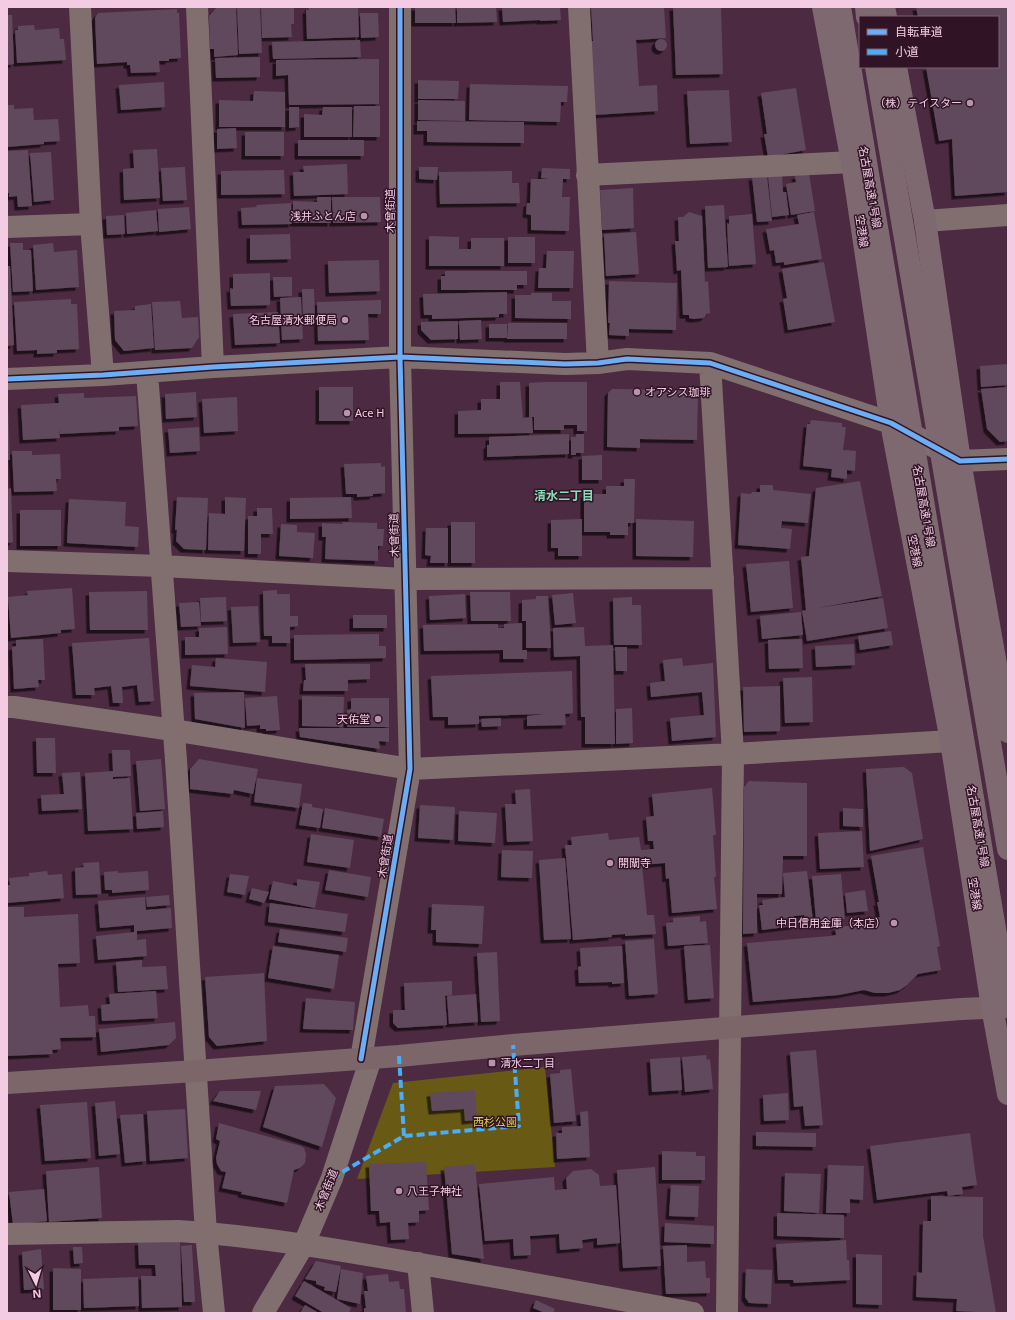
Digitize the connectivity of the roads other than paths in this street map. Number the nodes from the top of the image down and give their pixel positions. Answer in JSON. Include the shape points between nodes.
{"nodes":[{"id":1,"x":80,"y":7,"type":"edge"},
{"id":2,"x":197,"y":7,"type":"edge"},
{"id":3,"x":400,"y":7,"type":"edge"},
{"id":4,"x":579,"y":7,"type":"edge"},
{"id":5,"x":823,"y":7,"type":"edge"},
{"id":6,"x":840,"y":7,"type":"edge"},
{"id":7,"x":876,"y":68,"type":"edge"},
{"id":8,"x":896,"y":68,"type":"edge"},
{"id":9,"x":852,"y":162,"type":"junction"},
{"id":10,"x":588,"y":175,"type":"junction"},
{"id":11,"x":1008,"y":215,"type":"edge"},
{"id":12,"x":925,"y":221,"type":"junction"},
{"id":13,"x":91,"y":224,"type":"junction"},
{"id":14,"x":7,"y":227,"type":"edge"},
{"id":15,"x":400,"y":357,"type":"junction"},
{"id":16,"x":598,"y":363,"type":"junction"},
{"id":17,"x":710,"y":363,"type":"junction"},
{"id":18,"x":213,"y":367,"type":"junction"},
{"id":19,"x":146,"y":372,"type":"junction"},
{"id":20,"x":103,"y":376,"type":"junction"},
{"id":21,"x":7,"y":380,"type":"edge"},
{"id":22,"x":890,"y":423,"type":"junction"},
{"id":23,"x":1008,"y":459,"type":"edge"},
{"id":24,"x":960,"y":461,"type":"junction"},
{"id":25,"x":7,"y":561,"type":"edge"},
{"id":26,"x":162,"y":566,"type":"junction"},
{"id":27,"x":723,"y":578,"type":"junction"},
{"id":28,"x":405,"y":579,"type":"junction"},
{"id":29,"x":7,"y":707,"type":"edge"},
{"id":30,"x":173,"y":730,"type":"junction"},
{"id":31,"x":1008,"y":732,"type":"edge"},
{"id":32,"x":951,"y":741,"type":"junction"},
{"id":33,"x":733,"y":754,"type":"junction"},
{"id":34,"x":410,"y":769,"type":"junction"},
{"id":35,"x":1008,"y":849,"type":"edge"},
{"id":36,"x":1003,"y":1006,"type":"edge"},
{"id":37,"x":731,"y":1028,"type":"junction"},
{"id":38,"x":366,"y":1058,"type":"junction"},
{"id":39,"x":196,"y":1071,"type":"junction"},
{"id":40,"x":7,"y":1083,"type":"edge"},
{"id":41,"x":1008,"y":1094,"type":"edge"},
{"id":42,"x":206,"y":1233,"type":"junction"},
{"id":43,"x":7,"y":1234,"type":"edge"},
{"id":44,"x":304,"y":1244,"type":"junction"},
{"id":45,"x":418,"y":1263,"type":"junction"},
{"id":46,"x":214,"y":1313,"type":"edge"},
{"id":47,"x":263,"y":1313,"type":"edge"},
{"id":48,"x":423,"y":1313,"type":"edge"},
{"id":49,"x":693,"y":1313,"type":"edge"},
{"id":50,"x":727,"y":1313,"type":"edge"}],
"edges":[{"from":1,"to":13,"type":"street"},
{"from":2,"to":18,"type":"street"},
{"from":3,"to":15,"type":"street","name":"木曾街道"},
{"from":4,"to":10,"type":"street"},
{"from":5,"to":9,"type":"highway","name":"空港線"},
{"from":6,"to":36,"type":"highway","name":"名古屋高速1号線","bridge":true},
{"from":7,"to":35,"type":"highway","bridge":true},
{"from":8,"to":12,"type":"highway"},
{"from":9,"to":10,"type":"street"},
{"from":9,"to":22,"type":"highway","name":"空港線"},
{"from":10,"to":16,"type":"street"},
{"from":11,"to":12,"type":"street"},
{"from":12,"to":24,"type":"highway"},
{"from":13,"to":14,"type":"street"},
{"from":13,"to":20,"type":"street"},
{"from":15,"to":16,"type":"street"},
{"from":15,"to":18,"type":"street"},
{"from":15,"to":28,"type":"street","name":"木曾街道"},
{"from":16,"to":17,"type":"street","via":[[627,359]]},
{"from":17,"to":22,"type":"street"},
{"from":17,"to":27,"type":"street"},
{"from":18,"to":19,"type":"street"},
{"from":19,"to":20,"type":"street"},
{"from":19,"to":26,"type":"street"},
{"from":20,"to":21,"type":"street"},
{"from":22,"to":24,"type":"street"},
{"from":22,"to":32,"type":"highway","name":"空港線"},
{"from":23,"to":24,"type":"street"},
{"from":24,"to":31,"type":"highway"},
{"from":25,"to":26,"type":"street"},
{"from":26,"to":28,"type":"street"},
{"from":26,"to":30,"type":"street"},
{"from":27,"to":28,"type":"street"},
{"from":27,"to":33,"type":"street"},
{"from":28,"to":34,"type":"street","name":"木曾街道"},
{"from":29,"to":30,"type":"street"},
{"from":30,"to":34,"type":"street"},
{"from":30,"to":39,"type":"street"},
{"from":32,"to":33,"type":"street"},
{"from":32,"to":36,"type":"highway","name":"空港線"},
{"from":33,"to":34,"type":"street"},
{"from":33,"to":37,"type":"street"},
{"from":34,"to":38,"type":"street","name":"木曾街道"},
{"from":36,"to":37,"type":"street"},
{"from":36,"to":41,"type":"highway","name":"空港線"},
{"from":37,"to":38,"type":"street"},
{"from":37,"to":50,"type":"street"},
{"from":38,"to":39,"type":"street"},
{"from":38,"to":44,"type":"street","name":"木曾街道","via":[[332,1178]]},
{"from":39,"to":40,"type":"street"},
{"from":39,"to":42,"type":"street"},
{"from":42,"to":43,"type":"street","via":[[178,1231]]},
{"from":42,"to":44,"type":"street"},
{"from":42,"to":46,"type":"street"},
{"from":44,"to":45,"type":"street"},
{"from":44,"to":47,"type":"street","name":"木曾街道"},
{"from":45,"to":48,"type":"street"},
{"from":45,"to":49,"type":"street"}]}
